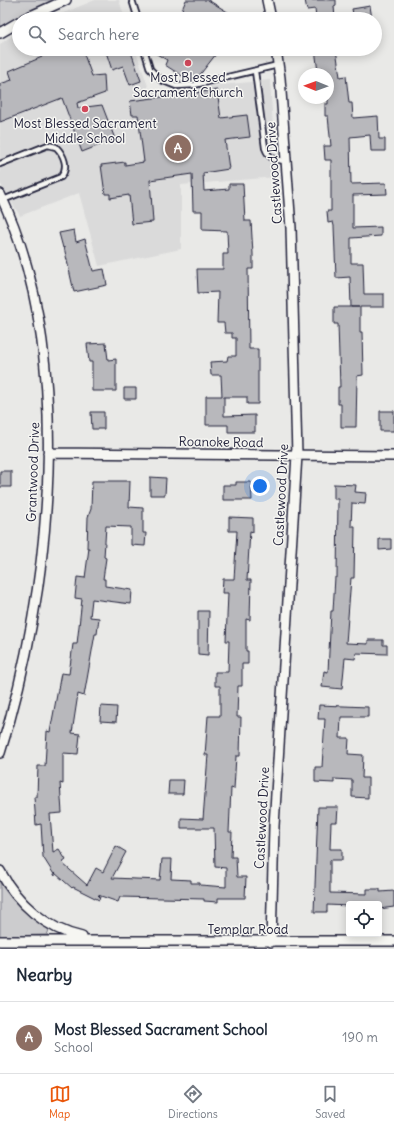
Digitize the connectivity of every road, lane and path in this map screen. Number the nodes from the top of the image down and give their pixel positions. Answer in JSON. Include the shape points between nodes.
{"nodes":[{"id":1,"x":66,"y":0,"type":"edge"},
{"id":2,"x":132,"y":0,"type":"edge"},
{"id":3,"x":267,"y":0,"type":"edge"},
{"id":4,"x":39,"y":12,"type":"edge"},
{"id":5,"x":136,"y":12,"type":"edge"},
{"id":6,"x":270,"y":12,"type":"edge"},
{"id":7,"x":12,"y":26,"type":"edge"},
{"id":8,"x":0,"y":33,"type":"edge"},
{"id":9,"x":146,"y":56,"type":"edge"},
{"id":10,"x":277,"y":56,"type":"edge"},
{"id":11,"x":278,"y":65,"type":"junction"},
{"id":12,"x":255,"y":71,"type":"junction"},
{"id":13,"x":287,"y":161,"type":"junction"},
{"id":14,"x":0,"y":164,"type":"edge"},
{"id":15,"x":1,"y":197,"type":"edge"},
{"id":16,"x":48,"y":453,"type":"junction"},
{"id":17,"x":297,"y":455,"type":"junction"},
{"id":18,"x":394,"y":456,"type":"edge"},
{"id":19,"x":0,"y":753,"type":"edge"},
{"id":20,"x":0,"y":871,"type":"edge"},
{"id":21,"x":101,"y":941,"type":"junction"},
{"id":22,"x":394,"y":941,"type":"edge"},
{"id":23,"x":0,"y":942,"type":"edge"},
{"id":24,"x":271,"y":942,"type":"junction"}],
"edges":[{"from":1,"to":4,"type":"street"},
{"from":2,"to":5,"type":"lane"},
{"from":3,"to":6,"type":"street"},
{"from":7,"to":8,"type":"street"},
{"from":9,"to":12,"type":"lane","via":[[150,69],[161,80],[176,86],[194,85]]},
{"from":10,"to":11,"type":"street","name":"Castlewood Drive"},
{"from":11,"to":12,"type":"lane"},
{"from":11,"to":13,"type":"street","name":"Castlewood Drive"},
{"from":12,"to":13,"type":"lane","via":[[265,148],[268,156],[275,160]]},
{"from":13,"to":17,"type":"street","name":"Castlewood Drive"},
{"from":14,"to":15,"type":"lane","via":[[48,145],[56,147],[66,169],[61,177]]},
{"from":15,"to":16,"type":"street","name":"Grantwood Drive","via":[[24,254],[37,307],[45,367]]},
{"from":16,"to":17,"type":"street","name":"Roanoke Road"},
{"from":16,"to":19,"type":"street","name":"Grantwood Drive","via":[[36,603],[25,661]]},
{"from":17,"to":18,"type":"street","name":"Roanoke Road"},
{"from":17,"to":24,"type":"street","name":"Castlewood Drive","via":[[274,826]]},
{"from":20,"to":21,"type":"street","name":"Templar Road","via":[[21,901],[45,921],[76,936]]},
{"from":21,"to":23,"type":"street","name":"Templar Road"},
{"from":21,"to":24,"type":"street","name":"Templar Road"},
{"from":22,"to":24,"type":"street","name":"Templar Road"}]}
